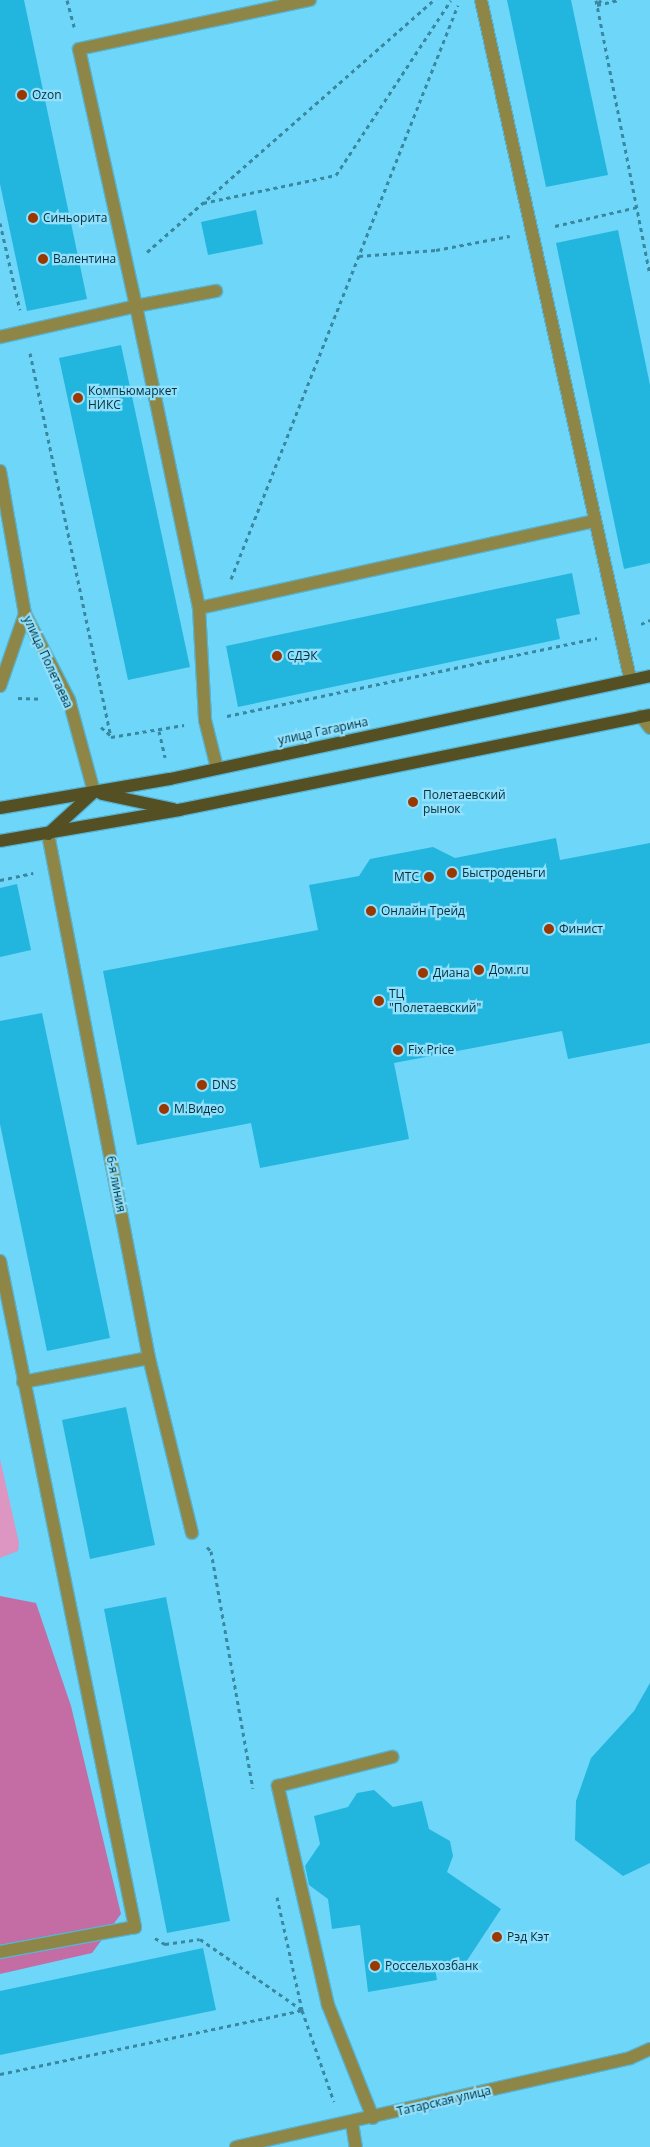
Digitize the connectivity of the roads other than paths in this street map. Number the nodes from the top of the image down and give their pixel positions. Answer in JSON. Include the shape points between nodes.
{"nodes":[{"id":1,"x":310,"y":0,"type":"edge"},
{"id":2,"x":481,"y":0,"type":"edge"},
{"id":3,"x":216,"y":291,"type":"dead end"},
{"id":4,"x":136,"y":306,"type":"junction"},
{"id":5,"x":0,"y":337,"type":"edge"},
{"id":6,"x":0,"y":470,"type":"edge"},
{"id":7,"x":594,"y":521,"type":"junction"},
{"id":8,"x":199,"y":608,"type":"junction"},
{"id":9,"x":25,"y":614,"type":"junction"},
{"id":10,"x":650,"y":676,"type":"edge"},
{"id":11,"x":630,"y":678,"type":"junction"},
{"id":12,"x":0,"y":686,"type":"edge"},
{"id":13,"x":645,"y":716,"type":"edge"},
{"id":14,"x":650,"y":728,"type":"edge"},
{"id":15,"x":218,"y":768,"type":"junction"},
{"id":16,"x":94,"y":792,"type":"junction"},
{"id":17,"x":0,"y":808,"type":"edge"},
{"id":18,"x":179,"y":810,"type":"junction"},
{"id":19,"x":48,"y":834,"type":"junction"},
{"id":20,"x":0,"y":841,"type":"edge"},
{"id":21,"x":0,"y":1261,"type":"edge"},
{"id":22,"x":149,"y":1358,"type":"junction"},
{"id":23,"x":23,"y":1382,"type":"junction"},
{"id":24,"x":192,"y":1533,"type":"road end"},
{"id":25,"x":392,"y":1756,"type":"dead end"},
{"id":26,"x":0,"y":1952,"type":"edge"},
{"id":27,"x":650,"y":2050,"type":"edge"},
{"id":28,"x":373,"y":2118,"type":"junction"},
{"id":29,"x":347,"y":2124,"type":"junction"},
{"id":30,"x":236,"y":2147,"type":"edge"},
{"id":31,"x":356,"y":2147,"type":"edge"}],
"edges":[{"from":1,"to":4,"type":"street","via":[[79,50]]},
{"from":2,"to":7,"type":"street"},
{"from":3,"to":4,"type":"street"},
{"from":4,"to":5,"type":"street"},
{"from":4,"to":8,"type":"street"},
{"from":6,"to":9,"type":"street","name":"улица Полетаева"},
{"from":7,"to":8,"type":"street"},
{"from":7,"to":11,"type":"street"},
{"from":8,"to":15,"type":"street","via":[[205,720]]},
{"from":9,"to":12,"type":"street"},
{"from":9,"to":16,"type":"street","name":"улица Полетаева","via":[[69,700]]},
{"from":10,"to":11,"type":"main road","name":"улица Гагарина"},
{"from":11,"to":15,"type":"main road","name":"улица Гагарина"},
{"from":13,"to":14,"type":"street"},
{"from":13,"to":18,"type":"main road"},
{"from":15,"to":16,"type":"main road","name":"улица Гагарина"},
{"from":16,"to":17,"type":"main road","name":"улица Гагарина"},
{"from":16,"to":18,"type":"main road"},
{"from":16,"to":19,"type":"main road"},
{"from":18,"to":19,"type":"main road"},
{"from":19,"to":20,"type":"main road"},
{"from":19,"to":22,"type":"street","name":"6-я линия"},
{"from":21,"to":23,"type":"street"},
{"from":22,"to":23,"type":"street"},
{"from":22,"to":24,"type":"street","name":"6-я линия"},
{"from":23,"to":26,"type":"street","via":[[136,1927]]},
{"from":25,"to":28,"type":"street","via":[[278,1786],[328,2006]]},
{"from":27,"to":28,"type":"street","name":"Татарская улица","via":[[630,2058]]},
{"from":28,"to":29,"type":"street","name":"Татарская улица"},
{"from":29,"to":30,"type":"street","name":"Татарская улица"},
{"from":29,"to":31,"type":"street"}]}
